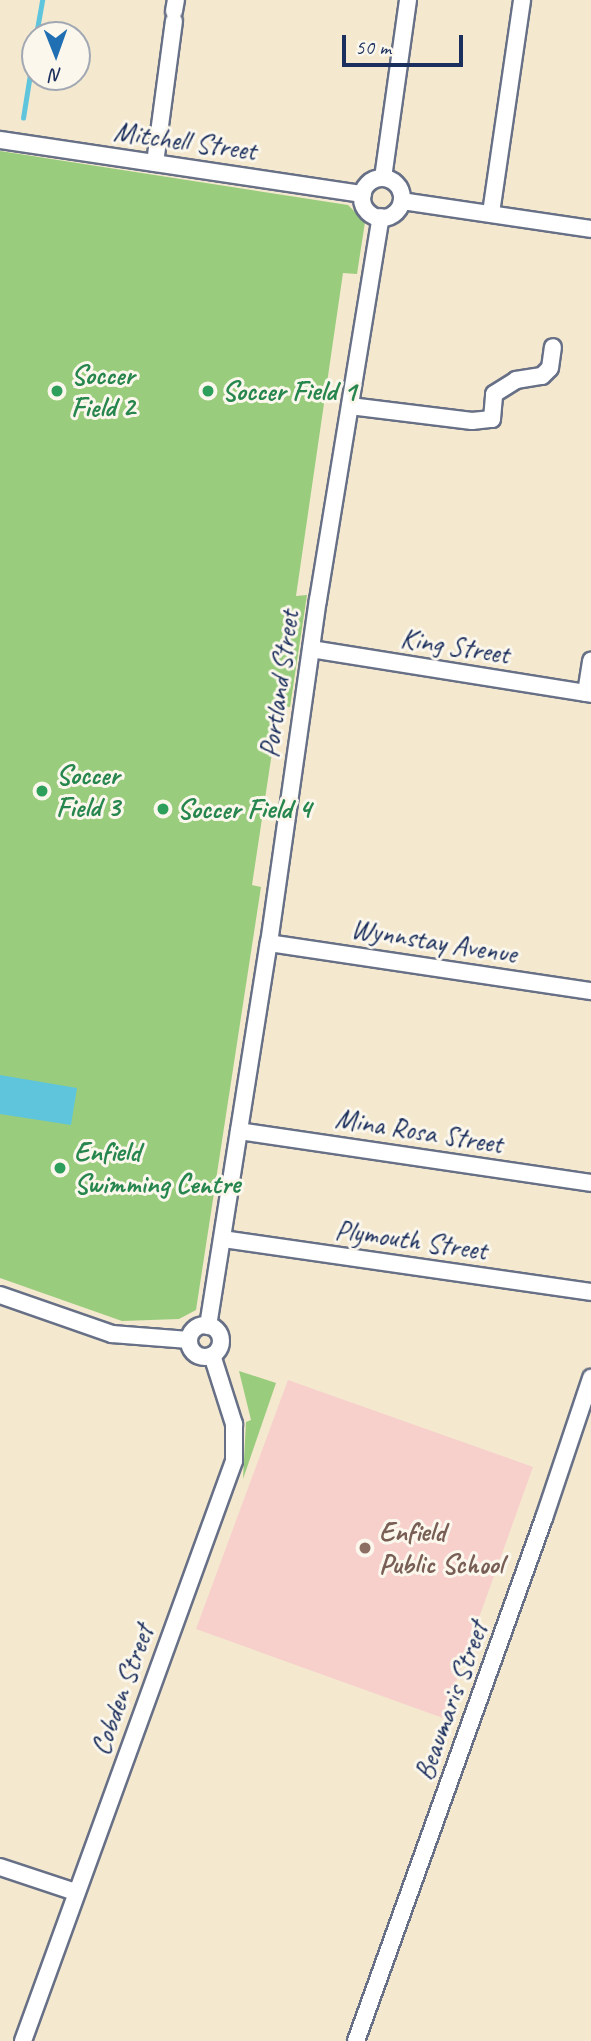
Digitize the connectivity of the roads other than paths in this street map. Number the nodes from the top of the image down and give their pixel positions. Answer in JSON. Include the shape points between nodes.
{"nodes":[{"id":1,"x":408,"y":0,"type":"edge"},
{"id":2,"x":522,"y":0,"type":"edge"},
{"id":3,"x":175,"y":11,"type":"edge"},
{"id":4,"x":0,"y":140,"type":"edge"},
{"id":5,"x":155,"y":163,"type":"junction"},
{"id":6,"x":383,"y":178,"type":"junction"},
{"id":7,"x":363,"y":194,"type":"junction"},
{"id":8,"x":402,"y":201,"type":"junction"},
{"id":9,"x":491,"y":213,"type":"junction"},
{"id":10,"x":382,"y":217,"type":"junction"},
{"id":11,"x":591,"y":229,"type":"edge"},
{"id":12,"x":553,"y":347,"type":"dead end"},
{"id":13,"x":349,"y":406,"type":"junction"},
{"id":14,"x":311,"y":649,"type":"junction"},
{"id":15,"x":591,"y":660,"type":"edge"},
{"id":16,"x":588,"y":693,"type":"edge"},
{"id":17,"x":269,"y":943,"type":"junction"},
{"id":18,"x":591,"y":991,"type":"edge"},
{"id":19,"x":239,"y":1131,"type":"junction"},
{"id":20,"x":591,"y":1183,"type":"edge"},
{"id":21,"x":223,"y":1239,"type":"junction"},
{"id":22,"x":591,"y":1292,"type":"edge"},
{"id":23,"x":2,"y":1300,"type":"edge"},
{"id":24,"x":208,"y":1326,"type":"junction"},
{"id":25,"x":189,"y":1339,"type":"junction"},
{"id":26,"x":212,"y":1355,"type":"junction"},
{"id":27,"x":591,"y":1378,"type":"edge"},
{"id":28,"x":0,"y":1867,"type":"edge"},
{"id":29,"x":75,"y":1892,"type":"junction"},
{"id":30,"x":23,"y":2041,"type":"edge"},
{"id":31,"x":356,"y":2041,"type":"edge"}],
"edges":[{"from":1,"to":6,"type":"street"},
{"from":2,"to":9,"type":"street"},
{"from":3,"to":5,"type":"street"},
{"from":4,"to":5,"type":"street","name":"Mitchell Street"},
{"from":5,"to":7,"type":"street","name":"Mitchell Street"},
{"from":6,"to":7,"type":"street","via":[[368,184]]},
{"from":6,"to":8,"type":"street","via":[[396,184]]},
{"from":7,"to":10,"type":"street","via":[[366,210]]},
{"from":8,"to":9,"type":"street"},
{"from":8,"to":10,"type":"street","via":[[397,211]]},
{"from":9,"to":11,"type":"street"},
{"from":10,"to":13,"type":"street","name":"Portland Street"},
{"from":12,"to":13,"type":"street","via":[[550,368],[542,376],[516,380],[494,394],[492,419],[472,421]]},
{"from":13,"to":14,"type":"street","name":"Portland Street"},
{"from":14,"to":16,"type":"street","name":"King Street"},
{"from":14,"to":17,"type":"street","name":"Portland Street"},
{"from":15,"to":16,"type":"street"},
{"from":17,"to":18,"type":"street","name":"Wynnstay Avenue"},
{"from":17,"to":19,"type":"street","name":"Portland Street"},
{"from":19,"to":20,"type":"street","name":"Mina Rosa Street"},
{"from":19,"to":21,"type":"street","name":"Portland Street"},
{"from":21,"to":22,"type":"street","name":"Plymouth Street"},
{"from":21,"to":24,"type":"street","name":"Portland Street"},
{"from":23,"to":25,"type":"street","via":[[112,1335]]},
{"from":24,"to":25,"type":"street","via":[[196,1328]]},
{"from":24,"to":26,"type":"street","via":[[221,1339]]},
{"from":25,"to":26,"type":"street","via":[[196,1354]]},
{"from":26,"to":29,"type":"street","name":"Cobden Street","via":[[233,1416],[234,1461]]},
{"from":27,"to":31,"type":"street","name":"Beaumaris Street"},
{"from":28,"to":29,"type":"street"},
{"from":29,"to":30,"type":"street","name":"Cobden Street"}]}
